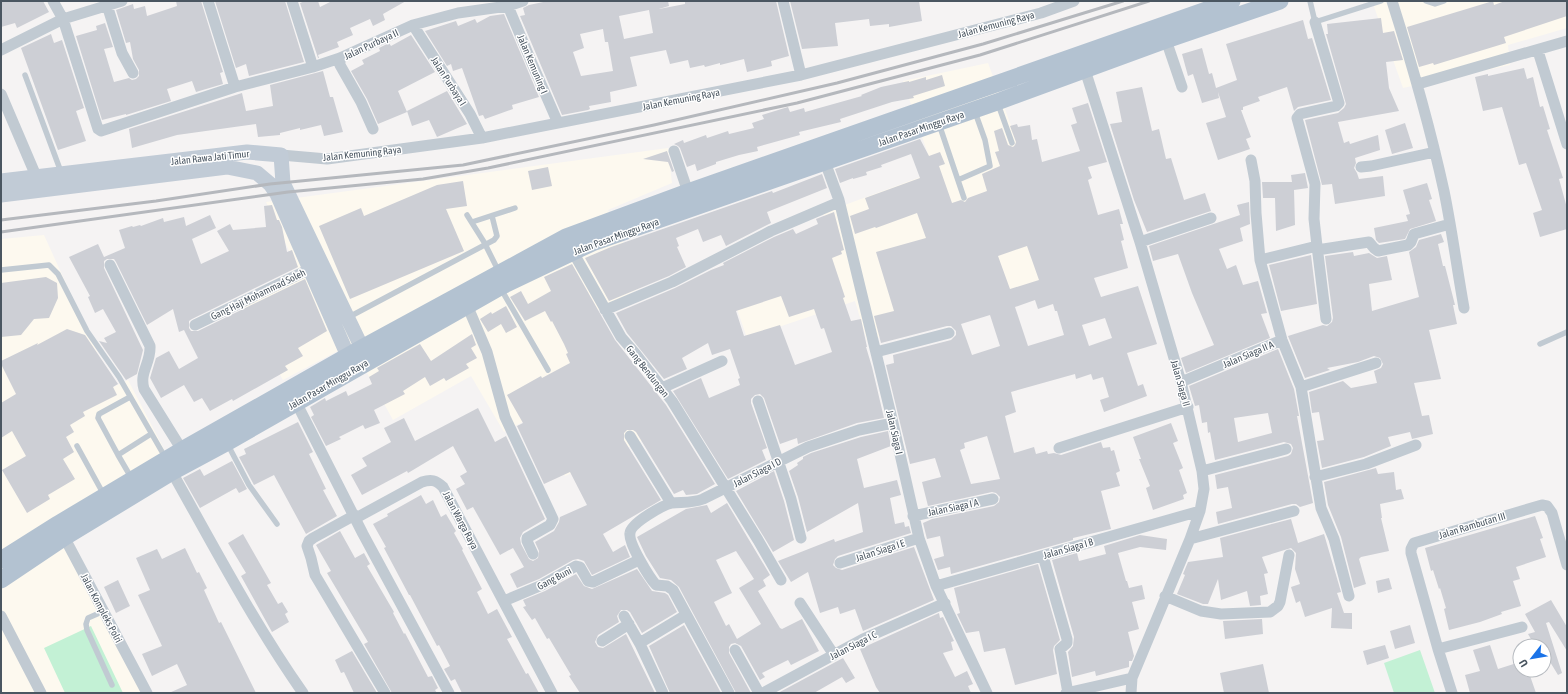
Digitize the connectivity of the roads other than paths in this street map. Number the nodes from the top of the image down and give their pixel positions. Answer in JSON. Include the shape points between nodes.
{"nodes":[{"id":1,"x":53,"y":1,"type":"edge"},
{"id":2,"x":122,"y":1,"type":"edge"},
{"id":3,"x":208,"y":1,"type":"edge"},
{"id":4,"x":292,"y":1,"type":"edge"},
{"id":5,"x":523,"y":1,"type":"edge"},
{"id":6,"x":783,"y":1,"type":"edge"},
{"id":7,"x":1074,"y":1,"type":"edge"},
{"id":8,"x":1232,"y":1,"type":"edge"},
{"id":9,"x":1280,"y":1,"type":"edge"},
{"id":10,"x":1310,"y":1,"type":"edge"},
{"id":11,"x":1381,"y":1,"type":"edge"},
{"id":12,"x":1392,"y":1,"type":"edge"},
{"id":13,"x":1426,"y":1,"type":"edge"},
{"id":14,"x":1444,"y":1,"type":"edge"},
{"id":15,"x":508,"y":3,"type":"edge"},
{"id":16,"x":107,"y":5,"type":"junction"},
{"id":17,"x":63,"y":19,"type":"junction"},
{"id":18,"x":1314,"y":19,"type":"junction"},
{"id":19,"x":413,"y":25,"type":"junction"},
{"id":20,"x":1567,"y":41,"type":"edge"},
{"id":21,"x":1,"y":50,"type":"edge"},
{"id":22,"x":1169,"y":50,"type":"junction"},
{"id":23,"x":1538,"y":51,"type":"junction"},
{"id":24,"x":340,"y":58,"type":"junction"},
{"id":25,"x":313,"y":67,"type":"junction"},
{"id":26,"x":133,"y":73,"type":"dead end"},
{"id":27,"x":1086,"y":74,"type":"junction"},
{"id":28,"x":25,"y":75,"type":"dead end"},
{"id":29,"x":801,"y":75,"type":"junction"},
{"id":30,"x":1418,"y":84,"type":"junction"},
{"id":31,"x":235,"y":87,"type":"junction"},
{"id":32,"x":1182,"y":87,"type":"dead end"},
{"id":33,"x":1,"y":94,"type":"edge"},
{"id":34,"x":999,"y":107,"type":"junction"},
{"id":35,"x":977,"y":116,"type":"junction"},
{"id":36,"x":558,"y":123,"type":"junction"},
{"id":37,"x":373,"y":129,"type":"dead end"},
{"id":38,"x":941,"y":129,"type":"junction"},
{"id":39,"x":482,"y":138,"type":"junction"},
{"id":40,"x":1012,"y":143,"type":"dead end"},
{"id":41,"x":1567,"y":144,"type":"edge"},
{"id":42,"x":674,"y":151,"type":"dead end"},
{"id":43,"x":247,"y":152,"type":"junction"},
{"id":44,"x":1435,"y":152,"type":"junction"},
{"id":45,"x":281,"y":155,"type":"junction"},
{"id":46,"x":1251,"y":160,"type":"dead end"},
{"id":47,"x":227,"y":167,"type":"junction"},
{"id":48,"x":1362,"y":167,"type":"dead end"},
{"id":49,"x":827,"y":169,"type":"junction"},
{"id":50,"x":958,"y":180,"type":"junction"},
{"id":51,"x":1,"y":181,"type":"edge"},
{"id":52,"x":64,"y":181,"type":"junction"},
{"id":53,"x":39,"y":183,"type":"junction"},
{"id":54,"x":688,"y":192,"type":"junction"},
{"id":55,"x":1,"y":195,"type":"edge"},
{"id":56,"x":964,"y":198,"type":"dead end"},
{"id":57,"x":839,"y":201,"type":"junction"},
{"id":58,"x":515,"y":208,"type":"dead end"},
{"id":59,"x":467,"y":215,"type":"dead end"},
{"id":60,"x":492,"y":216,"type":"junction"},
{"id":61,"x":1211,"y":218,"type":"dead end"},
{"id":62,"x":472,"y":222,"type":"junction"},
{"id":63,"x":1450,"y":224,"type":"junction"},
{"id":64,"x":1140,"y":242,"type":"junction"},
{"id":65,"x":486,"y":246,"type":"junction"},
{"id":66,"x":1317,"y":248,"type":"junction"},
{"id":67,"x":573,"y":252,"type":"junction"},
{"id":68,"x":1260,"y":260,"type":"junction"},
{"id":69,"x":110,"y":265,"type":"dead end"},
{"id":70,"x":316,"y":266,"type":"junction"},
{"id":71,"x":1,"y":270,"type":"edge"},
{"id":72,"x":500,"y":280,"type":"junction"},
{"id":73,"x":467,"y":305,"type":"junction"},
{"id":74,"x":1464,"y":308,"type":"dead end"},
{"id":75,"x":604,"y":309,"type":"junction"},
{"id":76,"x":1326,"y":319,"type":"dead end"},
{"id":77,"x":341,"y":322,"type":"junction"},
{"id":78,"x":195,"y":325,"type":"dead end"},
{"id":79,"x":1567,"y":332,"type":"edge"},
{"id":80,"x":949,"y":333,"type":"dead end"},
{"id":81,"x":1282,"y":340,"type":"junction"},
{"id":82,"x":1540,"y":344,"type":"dead end"},
{"id":83,"x":355,"y":352,"type":"junction"},
{"id":84,"x":876,"y":352,"type":"junction"},
{"id":85,"x":722,"y":361,"type":"dead end"},
{"id":86,"x":1376,"y":363,"type":"dead end"},
{"id":87,"x":548,"y":370,"type":"dead end"},
{"id":88,"x":1181,"y":382,"type":"junction"},
{"id":89,"x":1301,"y":387,"type":"junction"},
{"id":90,"x":662,"y":388,"type":"junction"},
{"id":91,"x":130,"y":396,"type":"junction"},
{"id":92,"x":758,"y":401,"type":"dead end"},
{"id":93,"x":296,"y":402,"type":"junction"},
{"id":94,"x":1188,"y":407,"type":"junction"},
{"id":95,"x":893,"y":423,"type":"junction"},
{"id":96,"x":151,"y":434,"type":"junction"},
{"id":97,"x":630,"y":436,"type":"dead end"},
{"id":98,"x":226,"y":443,"type":"junction"},
{"id":99,"x":1416,"y":445,"type":"dead end"},
{"id":100,"x":77,"y":446,"type":"dead end"},
{"id":101,"x":1059,"y":448,"type":"dead end"},
{"id":102,"x":1286,"y":449,"type":"dead end"},
{"id":103,"x":182,"y":450,"type":"junction"},
{"id":104,"x":118,"y":455,"type":"junction"},
{"id":105,"x":778,"y":462,"type":"junction"},
{"id":106,"x":169,"y":466,"type":"junction"},
{"id":107,"x":1202,"y":471,"type":"junction"},
{"id":108,"x":1315,"y":477,"type":"junction"},
{"id":109,"x":132,"y":479,"type":"junction"},
{"id":110,"x":725,"y":488,"type":"junction"},
{"id":111,"x":105,"y":495,"type":"junction"},
{"id":112,"x":993,"y":499,"type":"dead end"},
{"id":113,"x":671,"y":504,"type":"junction"},
{"id":114,"x":1200,"y":511,"type":"junction"},
{"id":115,"x":1294,"y":511,"type":"dead end"},
{"id":116,"x":913,"y":516,"type":"junction"},
{"id":117,"x":355,"y":517,"type":"junction"},
{"id":118,"x":277,"y":524,"type":"dead end"},
{"id":119,"x":63,"y":535,"type":"junction"},
{"id":120,"x":801,"y":538,"type":"dead end"},
{"id":121,"x":919,"y":538,"type":"junction"},
{"id":122,"x":1190,"y":539,"type":"junction"},
{"id":123,"x":533,"y":554,"type":"dead end"},
{"id":124,"x":1289,"y":555,"type":"dead end"},
{"id":125,"x":1043,"y":556,"type":"junction"},
{"id":126,"x":1,"y":560,"type":"edge"},
{"id":127,"x":639,"y":560,"type":"junction"},
{"id":128,"x":840,"y":563,"type":"dead end"},
{"id":129,"x":1567,"y":564,"type":"edge"},
{"id":130,"x":1,"y":580,"type":"edge"},
{"id":131,"x":781,"y":580,"type":"dead end"},
{"id":132,"x":936,"y":586,"type":"junction"},
{"id":133,"x":1165,"y":596,"type":"junction"},
{"id":134,"x":1349,"y":596,"type":"dead end"},
{"id":135,"x":504,"y":601,"type":"junction"},
{"id":136,"x":800,"y":603,"type":"dead end"},
{"id":137,"x":946,"y":603,"type":"junction"},
{"id":138,"x":102,"y":606,"type":"junction"},
{"id":139,"x":686,"y":615,"type":"junction"},
{"id":140,"x":1,"y":616,"type":"edge"},
{"id":141,"x":1522,"y":627,"type":"dead end"},
{"id":142,"x":602,"y":640,"type":"dead end"},
{"id":143,"x":640,"y":644,"type":"junction"},
{"id":144,"x":1438,"y":649,"type":"junction"},
{"id":145,"x":735,"y":650,"type":"dead end"},
{"id":146,"x":834,"y":655,"type":"junction"},
{"id":147,"x":1132,"y":678,"type":"junction"},
{"id":148,"x":112,"y":685,"type":"dead end"},
{"id":149,"x":41,"y":693,"type":"edge"},
{"id":150,"x":147,"y":693,"type":"edge"},
{"id":151,"x":303,"y":693,"type":"edge"},
{"id":152,"x":385,"y":693,"type":"edge"},
{"id":153,"x":449,"y":693,"type":"edge"},
{"id":154,"x":552,"y":693,"type":"edge"},
{"id":155,"x":663,"y":693,"type":"edge"},
{"id":156,"x":729,"y":693,"type":"edge"},
{"id":157,"x":759,"y":693,"type":"edge"},
{"id":158,"x":763,"y":693,"type":"edge"},
{"id":159,"x":987,"y":693,"type":"edge"},
{"id":160,"x":1067,"y":693,"type":"edge"},
{"id":161,"x":1131,"y":693,"type":"edge"},
{"id":162,"x":1452,"y":693,"type":"edge"}],
"edges":[{"from":1,"to":17,"type":"street"},
{"from":2,"to":16,"type":"street"},
{"from":3,"to":31,"type":"street"},
{"from":4,"to":25,"type":"street"},
{"from":5,"to":15,"type":"street","name":"Jalan Purbaya II"},
{"from":6,"to":29,"type":"street"},
{"from":7,"to":29,"type":"street","name":"Jalan Kemuning Raya","via":[[1041,13]]},
{"from":8,"to":54,"type":"main road","name":"Jalan Pasar Minggu Raya"},
{"from":9,"to":22,"type":"main road","name":"Jalan Pasar Minggu Raya"},
{"from":10,"to":18,"type":"lane"},
{"from":11,"to":18,"type":"lane"},
{"from":12,"to":30,"type":"street"},
{"from":13,"to":14,"type":"lane","via":[[1435,4]]},
{"from":15,"to":19,"type":"street","name":"Jalan Purbaya II"},
{"from":15,"to":36,"type":"street","name":"Jalan Kemuning I","via":[[530,62]]},
{"from":16,"to":17,"type":"street"},
{"from":16,"to":26,"type":"street","via":[[122,53]]},
{"from":17,"to":21,"type":"street"},
{"from":17,"to":31,"type":"street","name":"Jalan Purbaya II","via":[[101,132]]},
{"from":18,"to":66,"type":"street","via":[[1339,103],[1336,106],[1300,114],[1297,118],[1314,184]]},
{"from":19,"to":24,"type":"street","name":"Jalan Purbaya II"},
{"from":19,"to":39,"type":"street","name":"Jalan Purbaya I","via":[[470,114]]},
{"from":20,"to":23,"type":"street"},
{"from":22,"to":27,"type":"main road","name":"Jalan Pasar Minggu Raya"},
{"from":22,"to":32,"type":"street"},
{"from":23,"to":30,"type":"street"},
{"from":23,"to":41,"type":"street"},
{"from":24,"to":25,"type":"street","name":"Jalan Purbaya II"},
{"from":24,"to":37,"type":"street","via":[[340,65]]},
{"from":25,"to":31,"type":"street","name":"Jalan Purbaya II"},
{"from":27,"to":34,"type":"main road","name":"Jalan Pasar Minggu Raya"},
{"from":27,"to":64,"type":"street","name":"Jalan Siaga II"},
{"from":28,"to":52,"type":"lane"},
{"from":29,"to":36,"type":"street","name":"Jalan Kemuning Raya"},
{"from":30,"to":44,"type":"street"},
{"from":33,"to":53,"type":"street"},
{"from":34,"to":35,"type":"main road","name":"Jalan Pasar Minggu Raya"},
{"from":34,"to":40,"type":"lane"},
{"from":35,"to":38,"type":"main road","name":"Jalan Pasar Minggu Raya"},
{"from":35,"to":50,"type":"lane","via":[[990,166]]},
{"from":36,"to":39,"type":"street","name":"Jalan Kemuning Raya"},
{"from":38,"to":49,"type":"main road","name":"Jalan Pasar Minggu Raya"},
{"from":38,"to":50,"type":"lane"},
{"from":39,"to":45,"type":"street","name":"Jalan Kemuning Raya","via":[[327,159]]},
{"from":42,"to":54,"type":"street"},
{"from":43,"to":45,"type":"main road","name":"Jalan Rawa Jati Timur"},
{"from":43,"to":47,"type":"main road"},
{"from":43,"to":52,"type":"main road","name":"Jalan Rawa Jati Timur"},
{"from":44,"to":48,"type":"street"},
{"from":44,"to":63,"type":"street"},
{"from":45,"to":70,"type":"main road","name":"Jalan Rawa Jati Timur","via":[[283,183]]},
{"from":46,"to":68,"type":"street","name":"Jalan Siaga II A","via":[[1255,181]]},
{"from":47,"to":52,"type":"main road","name":"Jalan Rawa Jati Timur"},
{"from":47,"to":70,"type":"main road","name":"Jalan Rawa Jati Timur","via":[[257,173],[270,184]]},
{"from":49,"to":57,"type":"street","name":"Jalan Siaga I"},
{"from":49,"to":67,"type":"main road","name":"Jalan Pasar Minggu Raya"},
{"from":50,"to":56,"type":"lane"},
{"from":51,"to":53,"type":"main road","name":"Jalan Rawa Jati Timur"},
{"from":52,"to":53,"type":"main road","name":"Jalan Rawa Jati Timur"},
{"from":53,"to":55,"type":"main road","name":"Jalan Rawa Jati Timur"},
{"from":54,"to":72,"type":"main road","name":"Jalan Pasar Minggu Raya","via":[[575,233]]},
{"from":57,"to":75,"type":"street","via":[[771,230],[672,282]]},
{"from":57,"to":84,"type":"street","name":"Jalan Siaga I"},
{"from":58,"to":60,"type":"lane"},
{"from":59,"to":62,"type":"lane"},
{"from":60,"to":62,"type":"lane"},
{"from":60,"to":65,"type":"lane","via":[[497,236]]},
{"from":61,"to":64,"type":"street"},
{"from":62,"to":65,"type":"lane"},
{"from":63,"to":66,"type":"street","via":[[1414,234],[1408,245],[1378,251],[1369,242]]},
{"from":63,"to":74,"type":"street"},
{"from":64,"to":88,"type":"street","name":"Jalan Siaga II"},
{"from":65,"to":72,"type":"lane"},
{"from":65,"to":77,"type":"lane"},
{"from":66,"to":68,"type":"street"},
{"from":66,"to":76,"type":"street"},
{"from":67,"to":72,"type":"main road","name":"Jalan Pasar Minggu Raya"},
{"from":67,"to":75,"type":"street","name":"Gang Bendungan"},
{"from":68,"to":81,"type":"street","name":"Jalan Siaga II A"},
{"from":69,"to":103,"type":"street","via":[[150,346],[150,357],[142,378],[144,389]]},
{"from":70,"to":77,"type":"main road","name":"Jalan Rawa Jati Timur"},
{"from":70,"to":78,"type":"street","name":"Gang Haji Mohammad Soleh"},
{"from":71,"to":91,"type":"lane","via":[[49,265],[58,274],[87,331]]},
{"from":72,"to":73,"type":"main road","name":"Jalan Pasar Minggu Raya"},
{"from":72,"to":83,"type":"main road","name":"Jalan Pasar Minggu Raya"},
{"from":72,"to":87,"type":"lane"},
{"from":73,"to":93,"type":"main road","name":"Jalan Pasar Minggu Raya"},
{"from":73,"to":123,"type":"street","via":[[488,355],[505,417],[553,519],[550,525],[527,538]]},
{"from":75,"to":90,"type":"street","name":"Gang Bendungan","via":[[621,337]]},
{"from":77,"to":83,"type":"main road","name":"Jalan Rawa Jati Timur"},
{"from":79,"to":82,"type":"lane"},
{"from":80,"to":84,"type":"street"},
{"from":81,"to":88,"type":"street","name":"Jalan Siaga II A"},
{"from":81,"to":89,"type":"street"},
{"from":83,"to":103,"type":"main road","name":"Jalan Pasar Minggu Raya"},
{"from":84,"to":95,"type":"street","name":"Jalan Siaga I"},
{"from":85,"to":90,"type":"street"},
{"from":86,"to":89,"type":"street"},
{"from":88,"to":94,"type":"street","name":"Jalan Siaga II"},
{"from":89,"to":108,"type":"street"},
{"from":90,"to":110,"type":"street","name":"Gang Bendungan"},
{"from":91,"to":96,"type":"lane"},
{"from":91,"to":104,"type":"lane","via":[[99,414],[98,418]]},
{"from":92,"to":105,"type":"street"},
{"from":93,"to":98,"type":"main road","name":"Jalan Pasar Minggu Raya"},
{"from":93,"to":117,"type":"street"},
{"from":94,"to":101,"type":"street"},
{"from":94,"to":107,"type":"street","name":"Jalan Siaga II"},
{"from":95,"to":105,"type":"street","name":"Jalan Siaga I D","via":[[835,437]]},
{"from":95,"to":116,"type":"street","name":"Jalan Siaga I"},
{"from":96,"to":104,"type":"lane"},
{"from":96,"to":106,"type":"lane"},
{"from":97,"to":113,"type":"street"},
{"from":98,"to":106,"type":"main road","name":"Jalan Pasar Minggu Raya"},
{"from":98,"to":118,"type":"lane","via":[[249,486]]},
{"from":99,"to":108,"type":"street","via":[[1366,464]]},
{"from":100,"to":111,"type":"lane"},
{"from":102,"to":107,"type":"street"},
{"from":103,"to":106,"type":"main road","name":"Jalan Pasar Minggu Raya"},
{"from":104,"to":109,"type":"lane"},
{"from":105,"to":110,"type":"street","name":"Jalan Siaga I D"},
{"from":105,"to":120,"type":"street"},
{"from":106,"to":109,"type":"main road","name":"Jalan Pasar Minggu Raya"},
{"from":106,"to":119,"type":"main road","name":"Jalan Pasar Minggu Raya"},
{"from":106,"to":151,"type":"street","via":[[233,581]]},
{"from":107,"to":114,"type":"street","name":"Jalan Siaga II","via":[[1204,489]]},
{"from":108,"to":134,"type":"street","via":[[1321,508],[1334,539]]},
{"from":109,"to":111,"type":"main road","name":"Jalan Pasar Minggu Raya"},
{"from":110,"to":113,"type":"street","name":"Jalan Siaga I D","via":[[697,501]]},
{"from":110,"to":131,"type":"street","name":"Gang Bendungan"},
{"from":111,"to":119,"type":"main road","name":"Jalan Pasar Minggu Raya"},
{"from":112,"to":116,"type":"street","name":"Jalan Siaga I A"},
{"from":113,"to":127,"type":"street","name":"Jalan Siaga I D","via":[[633,527],[630,533]]},
{"from":114,"to":122,"type":"street","name":"Jalan Siaga II"},
{"from":114,"to":125,"type":"street","name":"Jalan Siaga I B"},
{"from":115,"to":122,"type":"street"},
{"from":116,"to":121,"type":"street","name":"Jalan Siaga I"},
{"from":117,"to":135,"type":"street","name":"Jalan Warga Raya","via":[[422,482],[429,480],[439,483]]},
{"from":117,"to":152,"type":"street","via":[[313,538],[307,546],[315,575]]},
{"from":117,"to":153,"type":"street"},
{"from":119,"to":126,"type":"main road","name":"Jalan Pasar Minggu Raya"},
{"from":119,"to":130,"type":"main road","name":"Jalan Pasar Minggu Raya"},
{"from":119,"to":138,"type":"street","name":"Jalan Kompleks Polri"},
{"from":121,"to":128,"type":"street","name":"Jalan Siaga I E"},
{"from":121,"to":132,"type":"street","name":"Jalan Siaga I"},
{"from":122,"to":133,"type":"street","name":"Jalan Siaga II"},
{"from":124,"to":133,"type":"street","via":[[1280,602],[1270,612],[1221,614],[1201,611]]},
{"from":125,"to":132,"type":"street","name":"Jalan Siaga I B"},
{"from":125,"to":160,"type":"street","via":[[1067,640],[1067,644],[1060,649]]},
{"from":127,"to":135,"type":"street","name":"Gang Buni","via":[[593,582],[588,581],[580,567],[576,566],[542,585]]},
{"from":127,"to":139,"type":"street","via":[[656,585],[667,586],[673,590]]},
{"from":129,"to":144,"type":"street","name":"Jalan Rambutan III","via":[[1552,513],[1547,506],[1540,504],[1418,541],[1412,546],[1411,553]]},
{"from":132,"to":137,"type":"street","name":"Jalan Siaga I"},
{"from":133,"to":147,"type":"street","name":"Jalan Siaga II"},
{"from":135,"to":154,"type":"street","name":"Jalan Warga Raya"},
{"from":136,"to":146,"type":"street"},
{"from":137,"to":146,"type":"street","name":"Jalan Siaga I C","via":[[863,639]]},
{"from":137,"to":159,"type":"street","name":"Jalan Siaga I"},
{"from":138,"to":148,"type":"lane","via":[[88,618],[86,624]]},
{"from":138,"to":150,"type":"street","name":"Jalan Kompleks Polri"},
{"from":139,"to":143,"type":"street"},
{"from":139,"to":156,"type":"street"},
{"from":140,"to":149,"type":"street"},
{"from":141,"to":144,"type":"street"},
{"from":142,"to":143,"type":"street","via":[[626,620]]},
{"from":143,"to":155,"type":"street"},
{"from":144,"to":162,"type":"street"},
{"from":145,"to":157,"type":"street"},
{"from":146,"to":158,"type":"street","name":"Jalan Siaga I C"},
{"from":147,"to":160,"type":"street"},
{"from":147,"to":161,"type":"street","name":"Jalan Siaga II"}]}
